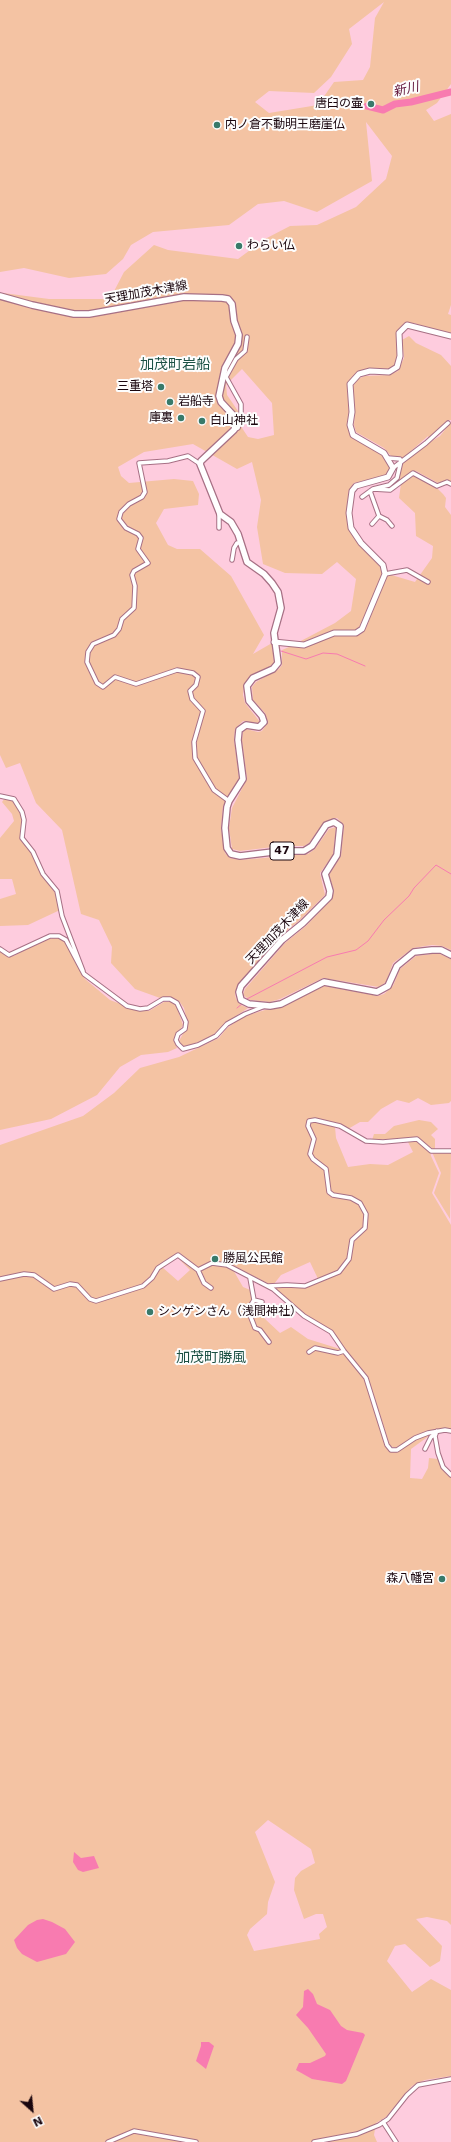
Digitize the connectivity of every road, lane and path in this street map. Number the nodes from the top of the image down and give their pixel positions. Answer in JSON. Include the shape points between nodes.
{"nodes":[{"id":1,"x":0,"y":296,"type":"edge"},
{"id":2,"x":451,"y":336,"type":"edge"},
{"id":3,"x":247,"y":337,"type":"dead end"},
{"id":4,"x":448,"y":423,"type":"dead end"},
{"id":5,"x":234,"y":430,"type":"junction"},
{"id":6,"x":388,"y":458,"type":"junction"},
{"id":7,"x":402,"y":461,"type":"junction"},
{"id":8,"x":200,"y":464,"type":"junction"},
{"id":9,"x":393,"y":468,"type":"junction"},
{"id":10,"x":451,"y":484,"type":"edge"},
{"id":11,"x":372,"y":490,"type":"junction"},
{"id":12,"x":362,"y":497,"type":"dead end"},
{"id":13,"x":219,"y":513,"type":"junction"},
{"id":14,"x":379,"y":516,"type":"junction"},
{"id":15,"x":372,"y":524,"type":"dead end"},
{"id":16,"x":392,"y":526,"type":"dead end"},
{"id":17,"x":219,"y":528,"type":"dead end"},
{"id":18,"x":241,"y":543,"type":"junction"},
{"id":19,"x":232,"y":560,"type":"dead end"},
{"id":20,"x":385,"y":574,"type":"junction"},
{"id":21,"x":428,"y":582,"type":"dead end"},
{"id":22,"x":274,"y":642,"type":"junction"},
{"id":23,"x":0,"y":796,"type":"edge"},
{"id":24,"x":229,"y":801,"type":"junction"},
{"id":25,"x":0,"y":949,"type":"edge"},
{"id":26,"x":451,"y":955,"type":"edge"},
{"id":27,"x":84,"y":974,"type":"junction"},
{"id":28,"x":265,"y":1006,"type":"junction"},
{"id":29,"x":451,"y":1151,"type":"edge"},
{"id":30,"x":198,"y":1270,"type":"junction"},
{"id":31,"x":250,"y":1278,"type":"junction"},
{"id":32,"x":0,"y":1279,"type":"edge"},
{"id":33,"x":266,"y":1286,"type":"junction"},
{"id":34,"x":211,"y":1288,"type":"dead end"},
{"id":35,"x":254,"y":1300,"type":"junction"},
{"id":36,"x":262,"y":1302,"type":"dead end"},
{"id":37,"x":269,"y":1342,"type":"dead end"},
{"id":38,"x":344,"y":1351,"type":"junction"},
{"id":39,"x":309,"y":1352,"type":"dead end"},
{"id":40,"x":451,"y":1431,"type":"edge"},
{"id":41,"x":436,"y":1432,"type":"junction"},
{"id":42,"x":424,"y":1449,"type":"dead end"},
{"id":43,"x":451,"y":1475,"type":"edge"},
{"id":44,"x":451,"y":2079,"type":"edge"},
{"id":45,"x":383,"y":2122,"type":"junction"},
{"id":46,"x":108,"y":2142,"type":"edge"},
{"id":47,"x":196,"y":2142,"type":"edge"},
{"id":48,"x":314,"y":2142,"type":"edge"},
{"id":49,"x":396,"y":2142,"type":"edge"}],
"edges":[{"from":1,"to":5,"type":"main road","name":"天理加茂木津線","via":[[63,312],[89,314],[184,297],[228,299],[232,304],[239,335],[238,344],[225,368],[219,396],[221,402],[235,416]]},
{"from":2,"to":6,"type":"main road","via":[[407,325],[399,333],[400,356],[397,367],[389,372],[370,371],[359,374],[350,384],[350,425],[353,435],[377,447]]},
{"from":3,"to":5,"type":"street","via":[[245,352],[236,359],[226,377],[242,404],[238,428]]},
{"from":4,"to":7,"type":"street"},
{"from":5,"to":8,"type":"main road"},
{"from":6,"to":7,"type":"street"},
{"from":6,"to":9,"type":"main road"},
{"from":7,"to":9,"type":"street"},
{"from":7,"to":11,"type":"street","via":[[400,472],[394,482],[389,486]]},
{"from":8,"to":13,"type":"main road","name":"天理加茂木津線","number":"47"},
{"from":8,"to":24,"type":"street","via":[[188,456],[168,461],[139,463],[144,492],[142,497],[121,512],[119,519],[126,528],[138,534],[138,549],[148,563],[132,575],[135,586],[134,608],[122,619],[119,630],[114,635],[93,644],[88,652],[87,662],[97,683],[103,687],[115,677],[136,684],[177,670],[193,673],[198,677],[196,685],[190,691],[192,699],[203,711],[194,742],[195,758],[214,790]]},
{"from":9,"to":20,"type":"main road","via":[[385,479],[356,486],[352,491],[349,514],[355,536],[383,565]]},
{"from":10,"to":11,"type":"street","via":[[447,482],[437,486],[413,472],[390,490]]},
{"from":11,"to":12,"type":"street"},
{"from":11,"to":14,"type":"street"},
{"from":13,"to":17,"type":"street"},
{"from":13,"to":18,"type":"main road","name":"天理加茂木津線","number":"47","via":[[231,522]]},
{"from":14,"to":15,"type":"street"},
{"from":14,"to":16,"type":"street"},
{"from":18,"to":19,"type":"street","via":[[237,543],[234,548]]},
{"from":18,"to":22,"type":"main road","name":"天理加茂木津線","number":"47","via":[[246,562],[264,574],[272,583],[280,600],[281,608]]},
{"from":20,"to":21,"type":"street","via":[[407,570]]},
{"from":20,"to":22,"type":"main road","via":[[360,632],[334,633],[304,645]]},
{"from":22,"to":24,"type":"main road","name":"天理加茂木津線","number":"47","via":[[278,663],[273,669],[253,678],[247,686],[249,702],[264,722],[259,727],[244,725],[239,730],[243,780]]},
{"from":23,"to":27,"type":"street","via":[[14,799],[22,812],[22,838],[33,852],[43,874],[58,890],[62,916],[81,960]]},
{"from":24,"to":28,"type":"main road","name":"天理加茂木津線","number":"47","via":[[225,828],[226,845],[233,855],[307,850],[326,825],[334,822],[340,826],[336,858],[324,874],[330,891],[327,898],[282,940],[239,990],[244,1003]]},
{"from":25,"to":27,"type":"street","via":[[9,955],[14,954],[43,938],[58,936],[66,940]]},
{"from":26,"to":28,"type":"main road","name":"天理加茂木津線","number":"47","via":[[441,950],[414,952],[397,966],[388,986],[377,992],[324,982],[281,1004]]},
{"from":27,"to":28,"type":"street","via":[[127,1006],[148,1008],[163,999],[177,1003],[186,1022],[185,1029],[178,1034],[176,1040],[183,1049],[216,1036],[227,1024]]},
{"from":29,"to":33,"type":"street","via":[[431,1151],[417,1139],[366,1141],[340,1126],[309,1121],[308,1126],[314,1139],[310,1154],[312,1159],[326,1169],[329,1192],[332,1195],[351,1198],[360,1203],[366,1214],[364,1228],[352,1240],[349,1259],[339,1272],[305,1286]]},
{"from":30,"to":31,"type":"street","via":[[209,1263],[217,1263],[227,1265]]},
{"from":30,"to":32,"type":"street","via":[[178,1255],[158,1268],[143,1286],[96,1300],[90,1299],[77,1285],[70,1284],[51,1289],[34,1275],[24,1274]]},
{"from":30,"to":34,"type":"street","via":[[204,1283]]},
{"from":31,"to":33,"type":"street"},
{"from":31,"to":35,"type":"street"},
{"from":33,"to":38,"type":"street","via":[[284,1296],[309,1319],[329,1331]]},
{"from":35,"to":36,"type":"street"},
{"from":35,"to":37,"type":"street","via":[[248,1310],[250,1319]]},
{"from":38,"to":39,"type":"street","via":[[338,1353],[315,1348]]},
{"from":38,"to":41,"type":"street","via":[[366,1378],[389,1448],[397,1450],[415,1438]]},
{"from":40,"to":41,"type":"street"},
{"from":41,"to":42,"type":"street"},
{"from":41,"to":43,"type":"street","via":[[438,1453],[443,1467]]},
{"from":44,"to":45,"type":"street","via":[[418,2085]]},
{"from":45,"to":48,"type":"street","via":[[357,2134]]},
{"from":45,"to":49,"type":"street"},
{"from":46,"to":47,"type":"street","via":[[134,2131]]}]}
